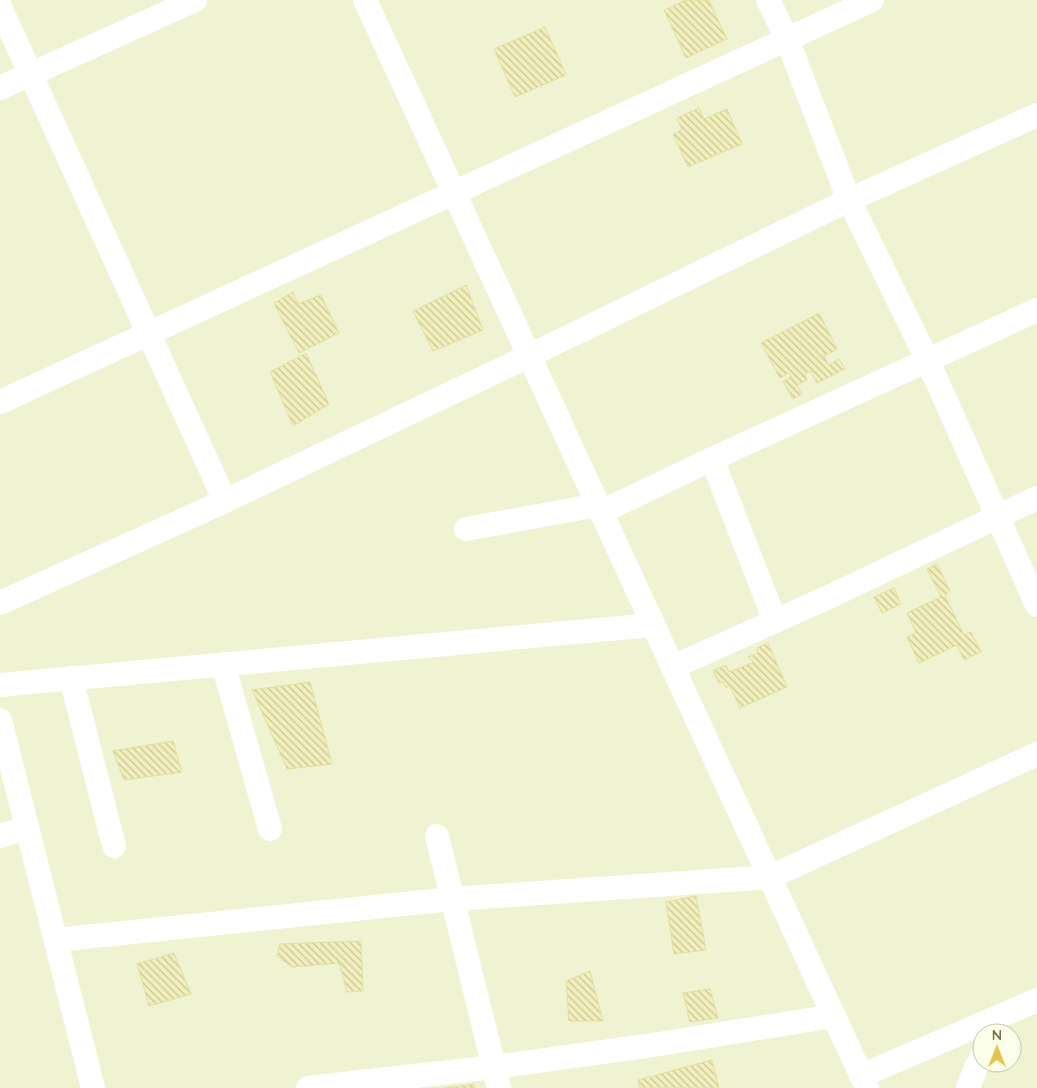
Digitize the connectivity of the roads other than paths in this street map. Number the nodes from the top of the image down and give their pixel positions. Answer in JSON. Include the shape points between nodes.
{"nodes":[{"id":1,"x":195,"y":0,"type":"edge"},
{"id":2,"x":365,"y":0,"type":"edge"},
{"id":3,"x":768,"y":0,"type":"edge"},
{"id":4,"x":872,"y":0,"type":"edge"},
{"id":5,"x":0,"y":7,"type":"edge"},
{"id":6,"x":787,"y":39,"type":"junction"},
{"id":7,"x":31,"y":74,"type":"junction"},
{"id":8,"x":0,"y":88,"type":"edge"},
{"id":9,"x":1037,"y":115,"type":"edge"},
{"id":10,"x":454,"y":193,"type":"junction"},
{"id":11,"x":849,"y":200,"type":"junction"},
{"id":12,"x":1037,"y":310,"type":"edge"},
{"id":13,"x":149,"y":333,"type":"junction"},
{"id":14,"x":529,"y":356,"type":"junction"},
{"id":15,"x":927,"y":359,"type":"junction"},
{"id":16,"x":0,"y":402,"type":"edge"},
{"id":17,"x":712,"y":459,"type":"junction"},
{"id":18,"x":1037,"y":498,"type":"edge"},
{"id":19,"x":225,"y":501,"type":"junction"},
{"id":20,"x":600,"y":509,"type":"junction"},
{"id":21,"x":998,"y":516,"type":"junction"},
{"id":22,"x":466,"y":530,"type":"dead end"},
{"id":23,"x":0,"y":603,"type":"edge"},
{"id":24,"x":1037,"y":605,"type":"edge"},
{"id":25,"x":775,"y":621,"type":"junction"},
{"id":26,"x":653,"y":624,"type":"junction"},
{"id":27,"x":223,"y":664,"type":"junction"},
{"id":28,"x":673,"y":667,"type":"junction"},
{"id":29,"x":71,"y":678,"type":"junction"},
{"id":30,"x":0,"y":685,"type":"edge"},
{"id":31,"x":0,"y":720,"type":"edge"},
{"id":32,"x":1037,"y":754,"type":"edge"},
{"id":33,"x":27,"y":828,"type":"junction"},
{"id":34,"x":270,"y":829,"type":"dead end"},
{"id":35,"x":0,"y":836,"type":"edge"},
{"id":36,"x":437,"y":836,"type":"dead end"},
{"id":37,"x":114,"y":846,"type":"dead end"},
{"id":38,"x":770,"y":877,"type":"junction"},
{"id":39,"x":452,"y":899,"type":"junction"},
{"id":40,"x":56,"y":940,"type":"junction"},
{"id":41,"x":1028,"y":1003,"type":"edge"},
{"id":42,"x":834,"y":1016,"type":"junction"},
{"id":43,"x":1009,"y":1023,"type":"edge"},
{"id":44,"x":974,"y":1073,"type":"edge"},
{"id":45,"x":496,"y":1077,"type":"edge"},
{"id":46,"x":864,"y":1082,"type":"edge"},
{"id":47,"x":91,"y":1088,"type":"edge"},
{"id":48,"x":308,"y":1088,"type":"edge"},
{"id":49,"x":968,"y":1088,"type":"edge"}],
"edges":[{"from":1,"to":7,"type":"street"},
{"from":2,"to":10,"type":"street"},
{"from":3,"to":6,"type":"street"},
{"from":4,"to":6,"type":"street"},
{"from":5,"to":7,"type":"street"},
{"from":6,"to":10,"type":"street"},
{"from":6,"to":11,"type":"street"},
{"from":7,"to":8,"type":"street"},
{"from":7,"to":13,"type":"street"},
{"from":9,"to":11,"type":"street"},
{"from":10,"to":13,"type":"street"},
{"from":10,"to":14,"type":"street"},
{"from":11,"to":14,"type":"street"},
{"from":11,"to":15,"type":"street"},
{"from":12,"to":15,"type":"street"},
{"from":13,"to":16,"type":"street"},
{"from":13,"to":19,"type":"street"},
{"from":14,"to":19,"type":"street"},
{"from":14,"to":20,"type":"street"},
{"from":15,"to":17,"type":"street"},
{"from":15,"to":21,"type":"street"},
{"from":17,"to":20,"type":"street"},
{"from":17,"to":25,"type":"street"},
{"from":18,"to":21,"type":"street"},
{"from":19,"to":23,"type":"street"},
{"from":20,"to":22,"type":"street"},
{"from":20,"to":26,"type":"street"},
{"from":21,"to":24,"type":"street"},
{"from":21,"to":25,"type":"street"},
{"from":25,"to":28,"type":"street"},
{"from":26,"to":27,"type":"street"},
{"from":26,"to":28,"type":"street"},
{"from":27,"to":29,"type":"street"},
{"from":27,"to":34,"type":"street"},
{"from":28,"to":38,"type":"street"},
{"from":29,"to":30,"type":"street"},
{"from":29,"to":37,"type":"street"},
{"from":31,"to":33,"type":"street"},
{"from":32,"to":38,"type":"street"},
{"from":33,"to":35,"type":"street"},
{"from":33,"to":40,"type":"street"},
{"from":36,"to":39,"type":"street"},
{"from":38,"to":39,"type":"street"},
{"from":38,"to":42,"type":"street"},
{"from":39,"to":40,"type":"street"},
{"from":39,"to":45,"type":"street"},
{"from":40,"to":47,"type":"street"},
{"from":41,"to":43,"type":"street"},
{"from":41,"to":46,"type":"street"},
{"from":42,"to":45,"type":"street","via":[[653,1045]]},
{"from":42,"to":46,"type":"street"},
{"from":44,"to":49,"type":"street"},
{"from":45,"to":48,"type":"street"}]}
